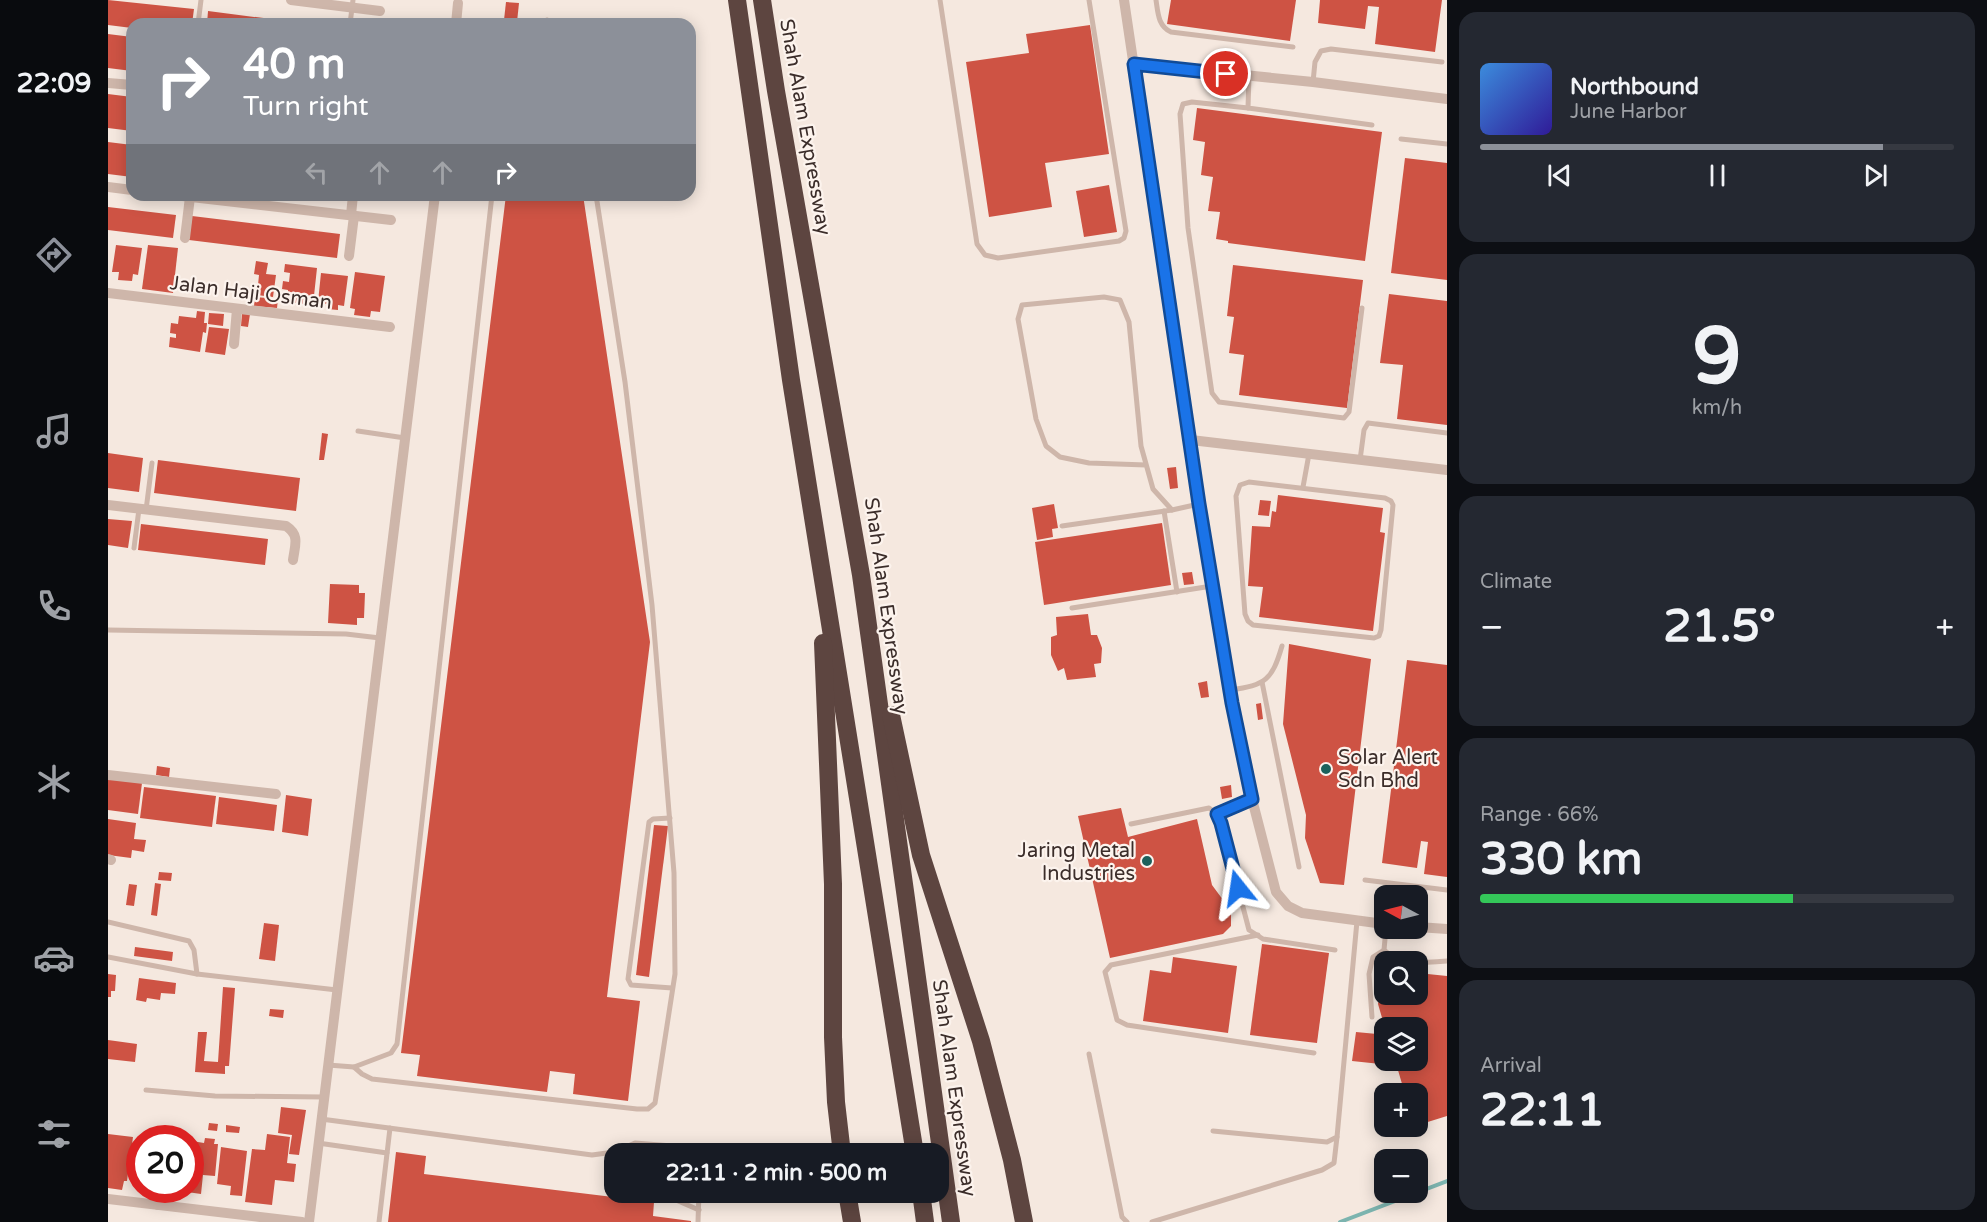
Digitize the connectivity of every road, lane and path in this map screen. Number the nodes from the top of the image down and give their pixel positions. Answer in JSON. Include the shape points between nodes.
{"nodes":[{"id":1,"x":201,"y":0,"type":"edge"},
{"id":2,"x":291,"y":0,"type":"edge"},
{"id":3,"x":737,"y":0,"type":"edge"},
{"id":4,"x":762,"y":0,"type":"edge"},
{"id":5,"x":940,"y":0,"type":"edge"},
{"id":6,"x":1089,"y":0,"type":"edge"},
{"id":7,"x":1124,"y":0,"type":"edge"},
{"id":8,"x":1156,"y":0,"type":"edge"},
{"id":9,"x":458,"y":3,"type":"dead end"},
{"id":10,"x":353,"y":4,"type":"edge"},
{"id":11,"x":380,"y":11,"type":"dead end"},
{"id":12,"x":199,"y":18,"type":"edge"},
{"id":13,"x":457,"y":18,"type":"edge"},
{"id":14,"x":1293,"y":47,"type":"dead end"},
{"id":15,"x":1442,"y":62,"type":"dead end"},
{"id":16,"x":1134,"y":64,"type":"junction"},
{"id":17,"x":1249,"y":76,"type":"junction"},
{"id":18,"x":1313,"y":82,"type":"junction"},
{"id":19,"x":108,"y":83,"type":"edge"},
{"id":20,"x":126,"y":85,"type":"edge"},
{"id":21,"x":1447,"y":99,"type":"edge"},
{"id":22,"x":1248,"y":108,"type":"junction"},
{"id":23,"x":1372,"y":125,"type":"dead end"},
{"id":24,"x":1401,"y":139,"type":"dead end"},
{"id":25,"x":1447,"y":144,"type":"edge"},
{"id":26,"x":108,"y":187,"type":"edge"},
{"id":27,"x":126,"y":189,"type":"edge"},
{"id":28,"x":189,"y":201,"type":"edge"},
{"id":29,"x":224,"y":201,"type":"edge"},
{"id":30,"x":353,"y":201,"type":"edge"},
{"id":31,"x":434,"y":201,"type":"edge"},
{"id":32,"x":491,"y":201,"type":"edge"},
{"id":33,"x":597,"y":201,"type":"edge"},
{"id":34,"x":352,"y":216,"type":"junction"},
{"id":35,"x":391,"y":220,"type":"dead end"},
{"id":36,"x":184,"y":238,"type":"dead end"},
{"id":37,"x":349,"y":256,"type":"dead end"},
{"id":38,"x":108,"y":293,"type":"edge"},
{"id":39,"x":1362,"y":308,"type":"dead end"},
{"id":40,"x":237,"y":309,"type":"junction"},
{"id":41,"x":390,"y":327,"type":"dead end"},
{"id":42,"x":234,"y":344,"type":"dead end"},
{"id":43,"x":358,"y":431,"type":"dead end"},
{"id":44,"x":1447,"y":433,"type":"edge"},
{"id":45,"x":405,"y":438,"type":"junction"},
{"id":46,"x":1191,"y":440,"type":"junction"},
{"id":47,"x":1309,"y":454,"type":"junction"},
{"id":48,"x":1360,"y":460,"type":"junction"},
{"id":49,"x":152,"y":463,"type":"dead end"},
{"id":50,"x":1146,"y":465,"type":"junction"},
{"id":51,"x":1447,"y":470,"type":"edge"},
{"id":52,"x":1303,"y":487,"type":"junction"},
{"id":53,"x":1199,"y":504,"type":"junction"},
{"id":54,"x":108,"y":505,"type":"edge"},
{"id":55,"x":143,"y":509,"type":"junction"},
{"id":56,"x":1172,"y":510,"type":"junction"},
{"id":57,"x":1164,"y":511,"type":"junction"},
{"id":58,"x":1062,"y":526,"type":"dead end"},
{"id":59,"x":817,"y":544,"type":"junction"},
{"id":60,"x":134,"y":548,"type":"dead end"},
{"id":61,"x":293,"y":561,"type":"dead end"},
{"id":62,"x":861,"y":575,"type":"junction"},
{"id":63,"x":1212,"y":586,"type":"junction"},
{"id":64,"x":1177,"y":592,"type":"junction"},
{"id":65,"x":1072,"y":608,"type":"dead end"},
{"id":66,"x":108,"y":630,"type":"edge"},
{"id":67,"x":380,"y":638,"type":"junction"},
{"id":68,"x":1282,"y":646,"type":"dead end"},
{"id":69,"x":1262,"y":682,"type":"junction"},
{"id":70,"x":1230,"y":690,"type":"junction"},
{"id":71,"x":108,"y":775,"type":"edge"},
{"id":72,"x":276,"y":794,"type":"dead end"},
{"id":73,"x":1252,"y":799,"type":"junction"},
{"id":74,"x":1217,"y":814,"type":"junction"},
{"id":75,"x":670,"y":818,"type":"junction"},
{"id":76,"x":1131,"y":824,"type":"dead end"},
{"id":77,"x":1299,"y":867,"type":"dead end"},
{"id":78,"x":1365,"y":880,"type":"dead end"},
{"id":79,"x":1447,"y":890,"type":"edge"},
{"id":80,"x":1357,"y":921,"type":"junction"},
{"id":81,"x":108,"y":922,"type":"edge"},
{"id":82,"x":1374,"y":924,"type":"edge"},
{"id":83,"x":1428,"y":928,"type":"edge"},
{"id":84,"x":1447,"y":929,"type":"edge"},
{"id":85,"x":1258,"y":935,"type":"junction"},
{"id":86,"x":1384,"y":939,"type":"edge"},
{"id":87,"x":1335,"y":950,"type":"dead end"},
{"id":88,"x":1384,"y":950,"type":"junction"},
{"id":89,"x":108,"y":957,"type":"edge"},
{"id":90,"x":1447,"y":961,"type":"edge"},
{"id":91,"x":197,"y":974,"type":"junction"},
{"id":92,"x":672,"y":988,"type":"junction"},
{"id":93,"x":337,"y":990,"type":"junction"},
{"id":94,"x":1372,"y":1017,"type":"dead end"},
{"id":95,"x":1314,"y":1053,"type":"dead end"},
{"id":96,"x":1089,"y":1054,"type":"dead end"},
{"id":97,"x":328,"y":1065,"type":"junction"},
{"id":98,"x":354,"y":1067,"type":"junction"},
{"id":99,"x":146,"y":1090,"type":"dead end"},
{"id":100,"x":324,"y":1097,"type":"junction"},
{"id":101,"x":321,"y":1119,"type":"junction"},
{"id":102,"x":390,"y":1128,"type":"junction"},
{"id":103,"x":1213,"y":1131,"type":"dead end"},
{"id":104,"x":1337,"y":1137,"type":"junction"},
{"id":105,"x":318,"y":1143,"type":"junction"},
{"id":106,"x":841,"y":1143,"type":"edge"},
{"id":107,"x":913,"y":1143,"type":"edge"},
{"id":108,"x":387,"y":1153,"type":"junction"},
{"id":109,"x":604,"y":1153,"type":"edge"},
{"id":110,"x":108,"y":1199,"type":"edge"},
{"id":111,"x":683,"y":1203,"type":"edge"},
{"id":112,"x":699,"y":1203,"type":"edge"},
{"id":113,"x":849,"y":1203,"type":"edge"},
{"id":114,"x":922,"y":1203,"type":"edge"},
{"id":115,"x":158,"y":1205,"type":"joint"},
{"id":116,"x":699,"y":1210,"type":"junction"},
{"id":117,"x":211,"y":1217,"type":"edge"},
{"id":118,"x":302,"y":1222,"type":"edge"},
{"id":119,"x":309,"y":1222,"type":"edge"},
{"id":120,"x":379,"y":1222,"type":"edge"},
{"id":121,"x":698,"y":1222,"type":"edge"},
{"id":122,"x":852,"y":1222,"type":"edge"},
{"id":123,"x":925,"y":1222,"type":"edge"},
{"id":124,"x":951,"y":1222,"type":"edge"},
{"id":125,"x":1024,"y":1222,"type":"edge"},
{"id":126,"x":1126,"y":1222,"type":"edge"},
{"id":127,"x":1152,"y":1222,"type":"edge"}],
"edges":[{"from":1,"to":12,"type":"lane"},
{"from":2,"to":10,"type":"street"},
{"from":3,"to":59,"type":"highway"},
{"from":4,"to":62,"type":"highway","name":"Shah Alam Expressway"},
{"from":5,"to":6,"type":"lane","via":[[977,244],[985,255],[998,258],[1124,238]]},
{"from":7,"to":16,"type":"street"},
{"from":8,"to":14,"type":"lane","via":[[1159,20],[1171,32]]},
{"from":9,"to":13,"type":"street"},
{"from":10,"to":11,"type":"street"},
{"from":15,"to":18,"type":"lane","via":[[1331,49],[1321,51]]},
{"from":16,"to":17,"type":"street"},
{"from":16,"to":46,"type":"street"},
{"from":17,"to":18,"type":"street"},
{"from":17,"to":22,"type":"lane"},
{"from":18,"to":21,"type":"street"},
{"from":19,"to":20,"type":"street"},
{"from":22,"to":23,"type":"lane"},
{"from":22,"to":39,"type":"lane","via":[[1192,102],[1183,104],[1180,114],[1188,228],[1212,393],[1219,402],[1344,418],[1349,412]]},
{"from":24,"to":25,"type":"lane"},
{"from":26,"to":27,"type":"street"},
{"from":28,"to":36,"type":"street"},
{"from":29,"to":34,"type":"street"},
{"from":30,"to":34,"type":"street"},
{"from":31,"to":45,"type":"street"},
{"from":32,"to":98,"type":"lane","via":[[397,1044],[391,1053]]},
{"from":33,"to":75,"type":"lane","via":[[625,382],[652,605]]},
{"from":34,"to":35,"type":"street"},
{"from":34,"to":37,"type":"street"},
{"from":38,"to":40,"type":"street","name":"Jalan Haji Osman"},
{"from":40,"to":41,"type":"street","name":"Jalan Haji Osman"},
{"from":40,"to":42,"type":"street"},
{"from":43,"to":45,"type":"lane"},
{"from":44,"to":48,"type":"lane","via":[[1368,423]]},
{"from":45,"to":67,"type":"street"},
{"from":46,"to":47,"type":"street"},
{"from":46,"to":53,"type":"street"},
{"from":47,"to":48,"type":"street"},
{"from":47,"to":52,"type":"lane"},
{"from":48,"to":51,"type":"street"},
{"from":49,"to":55,"type":"lane"},
{"from":50,"to":50,"type":"lane","via":[[1129,322],[1120,300],[1104,297],[1022,305],[1018,319],[1036,419],[1046,446],[1060,457],[1089,463]]},
{"from":50,"to":56,"type":"lane","via":[[1153,489]]},
{"from":52,"to":52,"type":"lane","via":[[1391,501],[1379,636],[1253,625],[1248,621],[1236,496],[1240,485],[1249,482]]},
{"from":53,"to":56,"type":"lane"},
{"from":53,"to":63,"type":"street"},
{"from":54,"to":55,"type":"street"},
{"from":55,"to":60,"type":"lane"},
{"from":55,"to":61,"type":"street","via":[[286,526],[296,535]]},
{"from":56,"to":57,"type":"lane"},
{"from":57,"to":58,"type":"lane"},
{"from":57,"to":64,"type":"lane"},
{"from":59,"to":106,"type":"highway","via":[[833,884],[833,1037]]},
{"from":59,"to":107,"type":"highway"},
{"from":62,"to":124,"type":"highway","name":"Shah Alam Expressway"},
{"from":62,"to":125,"type":"highway","via":[[921,855],[981,1041]]},
{"from":63,"to":64,"type":"lane"},
{"from":63,"to":70,"type":"street"},
{"from":64,"to":65,"type":"lane"},
{"from":66,"to":67,"type":"lane"},
{"from":67,"to":93,"type":"street"},
{"from":68,"to":69,"type":"lane","via":[[1275,669]]},
{"from":69,"to":70,"type":"lane"},
{"from":69,"to":77,"type":"lane"},
{"from":70,"to":73,"type":"street"},
{"from":71,"to":72,"type":"street"},
{"from":73,"to":74,"type":"lane"},
{"from":73,"to":80,"type":"street","via":[[1276,892],[1288,906],[1302,913]]},
{"from":74,"to":76,"type":"lane","via":[[1209,808]]},
{"from":74,"to":85,"type":"lane","via":[[1249,930]]},
{"from":75,"to":92,"type":"lane","via":[[674,873]]},
{"from":75,"to":92,"type":"lane","via":[[649,822],[628,980],[631,985]]},
{"from":78,"to":79,"type":"lane"},
{"from":80,"to":82,"type":"street"},
{"from":80,"to":104,"type":"lane"},
{"from":81,"to":91,"type":"lane","via":[[189,941]]},
{"from":83,"to":84,"type":"street"},
{"from":85,"to":87,"type":"lane"},
{"from":85,"to":95,"type":"lane","via":[[1111,965],[1105,972],[1117,1020],[1127,1025]]},
{"from":86,"to":88,"type":"lane"},
{"from":88,"to":90,"type":"lane","via":[[1390,957],[1427,963]]},
{"from":88,"to":94,"type":"lane","via":[[1373,957]]},
{"from":89,"to":91,"type":"lane"},
{"from":91,"to":93,"type":"lane"},
{"from":92,"to":98,"type":"lane","via":[[655,1103],[648,1109],[372,1079]]},
{"from":93,"to":97,"type":"street"},
{"from":96,"to":126,"type":"lane"},
{"from":97,"to":98,"type":"lane"},
{"from":97,"to":100,"type":"street"},
{"from":99,"to":100,"type":"lane","via":[[215,1096]]},
{"from":100,"to":101,"type":"street"},
{"from":101,"to":102,"type":"lane"},
{"from":101,"to":105,"type":"street"},
{"from":102,"to":108,"type":"lane"},
{"from":102,"to":109,"type":"lane","via":[[592,1155]]},
{"from":103,"to":104,"type":"lane","via":[[1327,1142]]},
{"from":104,"to":127,"type":"lane","via":[[1334,1164],[1322,1170]]},
{"from":105,"to":108,"type":"lane"},
{"from":105,"to":119,"type":"street"},
{"from":108,"to":120,"type":"lane"},
{"from":110,"to":115,"type":"street"},
{"from":111,"to":116,"type":"lane"},
{"from":112,"to":116,"type":"lane"},
{"from":113,"to":122,"type":"highway"},
{"from":114,"to":123,"type":"highway"},
{"from":115,"to":117,"type":"street"},
{"from":116,"to":121,"type":"lane"},
{"from":117,"to":118,"type":"street"}]}
